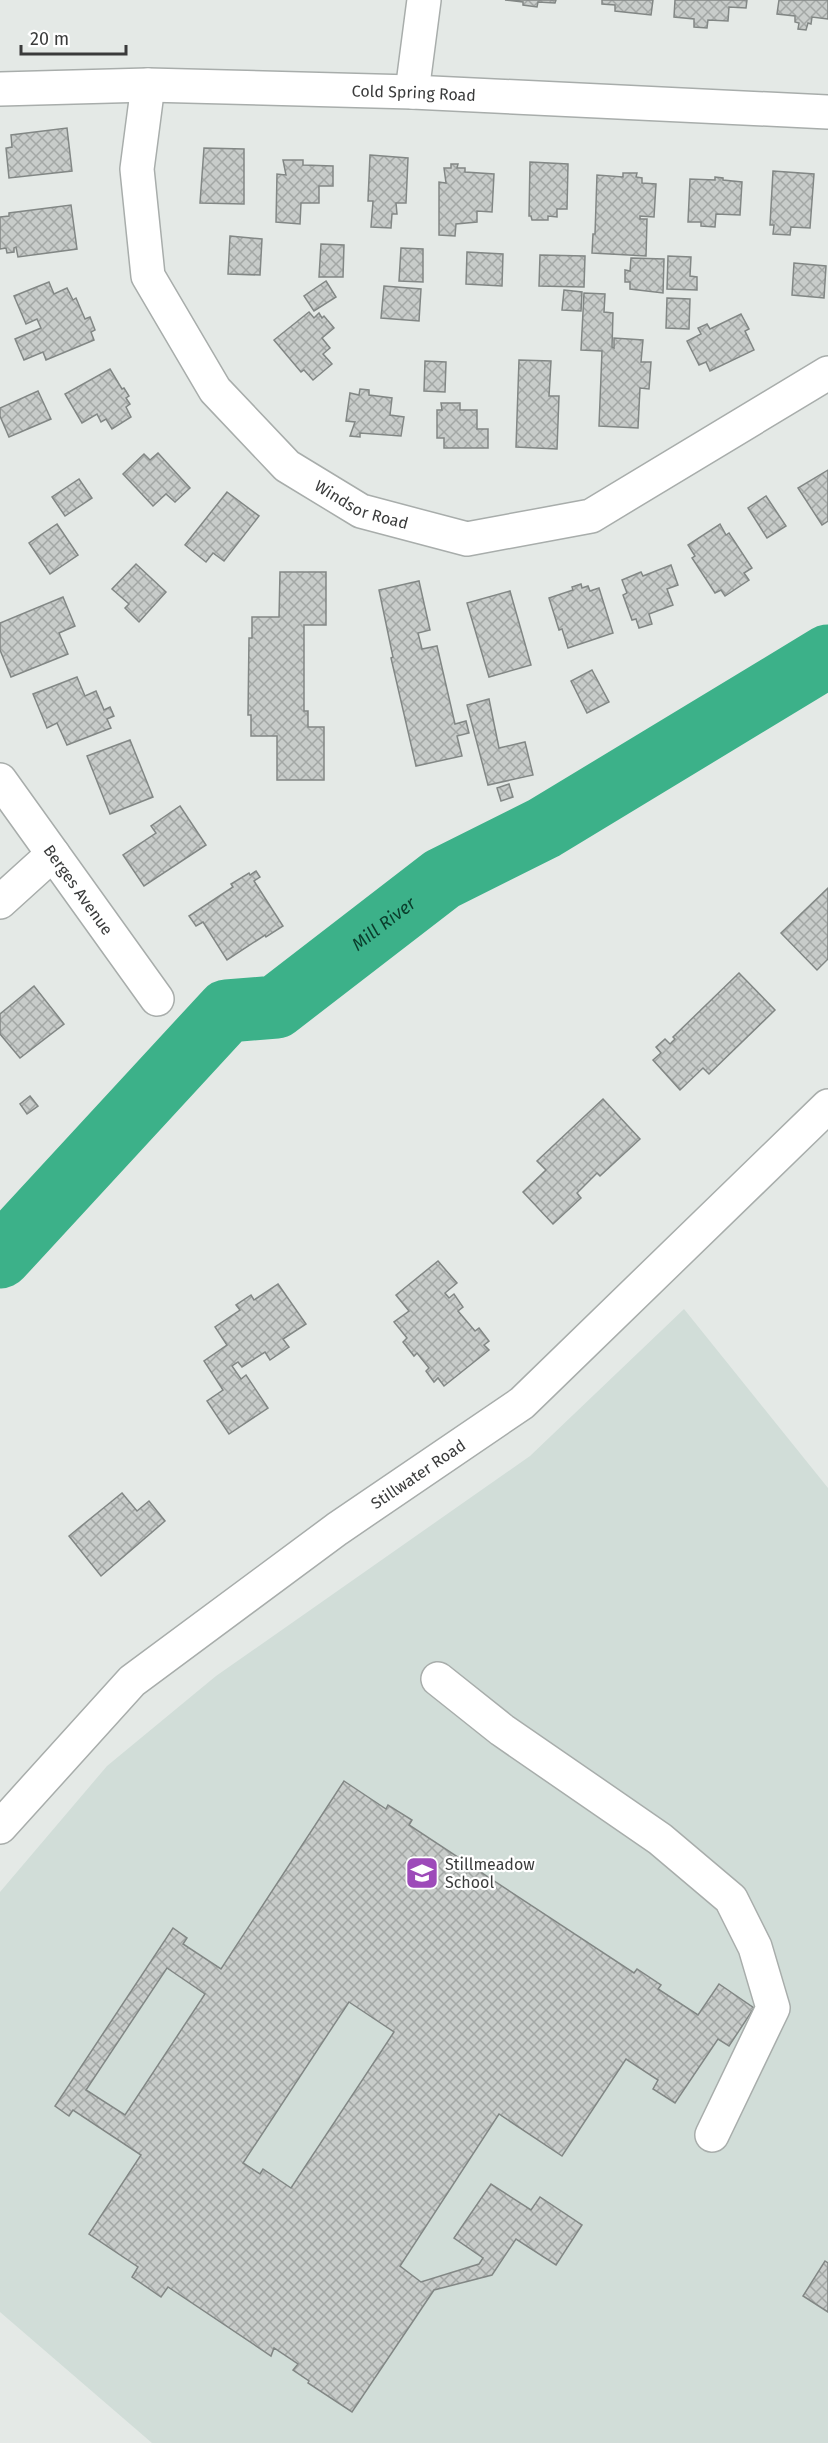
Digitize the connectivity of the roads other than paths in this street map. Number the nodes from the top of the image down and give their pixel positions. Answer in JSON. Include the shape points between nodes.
{"nodes":[{"id":1,"x":424,"y":0,"type":"edge"},
{"id":2,"x":148,"y":85,"type":"junction"},
{"id":3,"x":0,"y":88,"type":"edge"},
{"id":4,"x":412,"y":92,"type":"junction"},
{"id":5,"x":828,"y":112,"type":"edge"},
{"id":6,"x":828,"y":373,"type":"edge"},
{"id":7,"x":0,"y":780,"type":"edge"},
{"id":8,"x":53,"y":854,"type":"junction"},
{"id":9,"x":0,"y":902,"type":"edge"},
{"id":10,"x":156,"y":999,"type":"dead end"},
{"id":11,"x":828,"y":1106,"type":"edge"},
{"id":12,"x":438,"y":1679,"type":"dead end"},
{"id":13,"x":0,"y":1827,"type":"edge"},
{"id":14,"x":712,"y":2135,"type":"dead end"}],
"edges":[{"from":1,"to":4,"type":"street"},
{"from":2,"to":3,"type":"street","name":"Cold Spring Road"},
{"from":2,"to":4,"type":"street","name":"Cold Spring Road"},
{"from":2,"to":6,"type":"street","name":"Windsor Road","via":[[137,169],[148,276],[214,390],[287,466],[362,510],[467,539],[591,516]]},
{"from":4,"to":5,"type":"street","name":"Cold Spring Road"},
{"from":7,"to":8,"type":"street","name":"Berges Avenue"},
{"from":8,"to":9,"type":"street"},
{"from":8,"to":10,"type":"street","name":"Berges Avenue"},
{"from":11,"to":13,"type":"street","name":"Stillwater Road","via":[[522,1403],[337,1529],[132,1681]]},
{"from":12,"to":14,"type":"street","via":[[502,1730],[660,1839],[731,1899],[755,1947],[773,2008]]}]}
